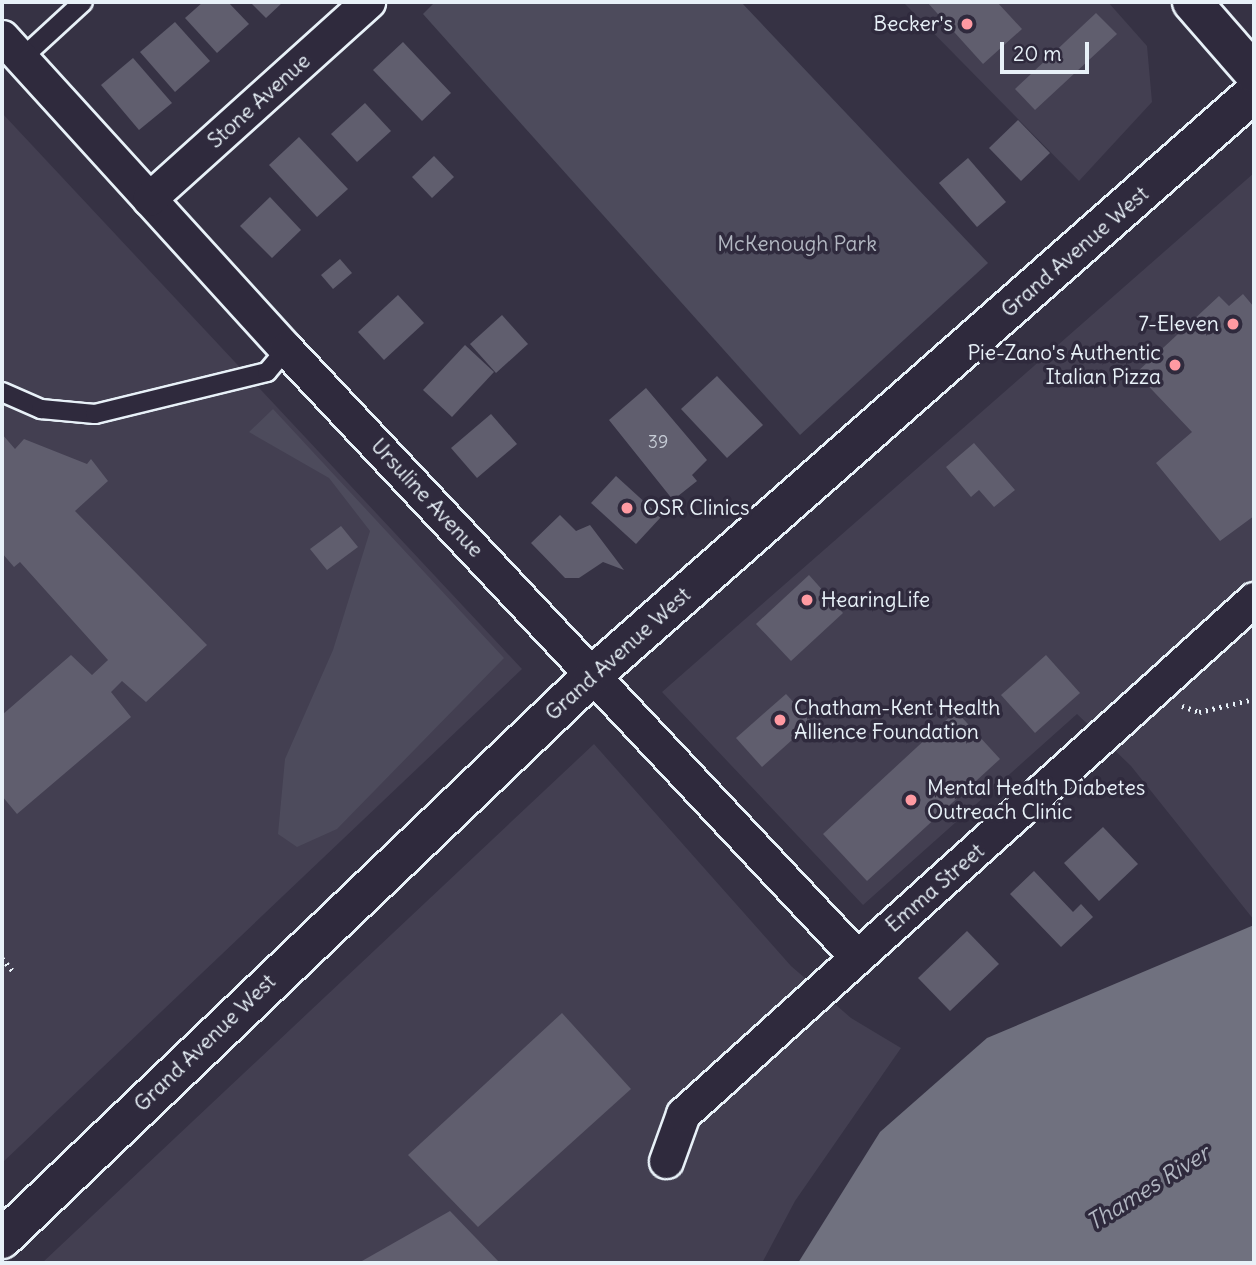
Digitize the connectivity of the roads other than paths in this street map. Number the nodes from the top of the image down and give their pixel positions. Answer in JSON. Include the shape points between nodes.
{"nodes":[{"id":1,"x":83,"y":2,"type":"edge"},
{"id":2,"x":368,"y":2,"type":"edge"},
{"id":3,"x":1192,"y":2,"type":"edge"},
{"id":4,"x":12,"y":48,"type":"edge"},
{"id":5,"x":1254,"y":73,"type":"edge"},
{"id":6,"x":1254,"y":93,"type":"edge"},
{"id":7,"x":149,"y":199,"type":"junction"},
{"id":8,"x":286,"y":349,"type":"junction"},
{"id":9,"x":2,"y":393,"type":"edge"},
{"id":10,"x":1254,"y":599,"type":"edge"},
{"id":11,"x":594,"y":674,"type":"junction"},
{"id":12,"x":856,"y":956,"type":"junction"},
{"id":13,"x":666,"y":1161,"type":"dead end"},
{"id":14,"x":2,"y":1239,"type":"edge"}],
"edges":[{"from":1,"to":4,"type":"lane"},
{"from":2,"to":7,"type":"street","name":"Stone Avenue"},
{"from":3,"to":5,"type":"main road"},
{"from":4,"to":7,"type":"street","name":"Ursuline Avenue"},
{"from":6,"to":11,"type":"main road","name":"Grand Avenue West"},
{"from":7,"to":8,"type":"street","name":"Ursuline Avenue"},
{"from":8,"to":9,"type":"lane","via":[[267,372],[95,414],[41,410]]},
{"from":8,"to":11,"type":"street","name":"Ursuline Avenue"},
{"from":10,"to":12,"type":"street","name":"Emma Street"},
{"from":11,"to":12,"type":"street","name":"Ursuline Avenue"},
{"from":11,"to":14,"type":"main road","name":"Grand Avenue West"},
{"from":12,"to":13,"type":"street","name":"Emma Street","via":[[683,1114]]}]}
